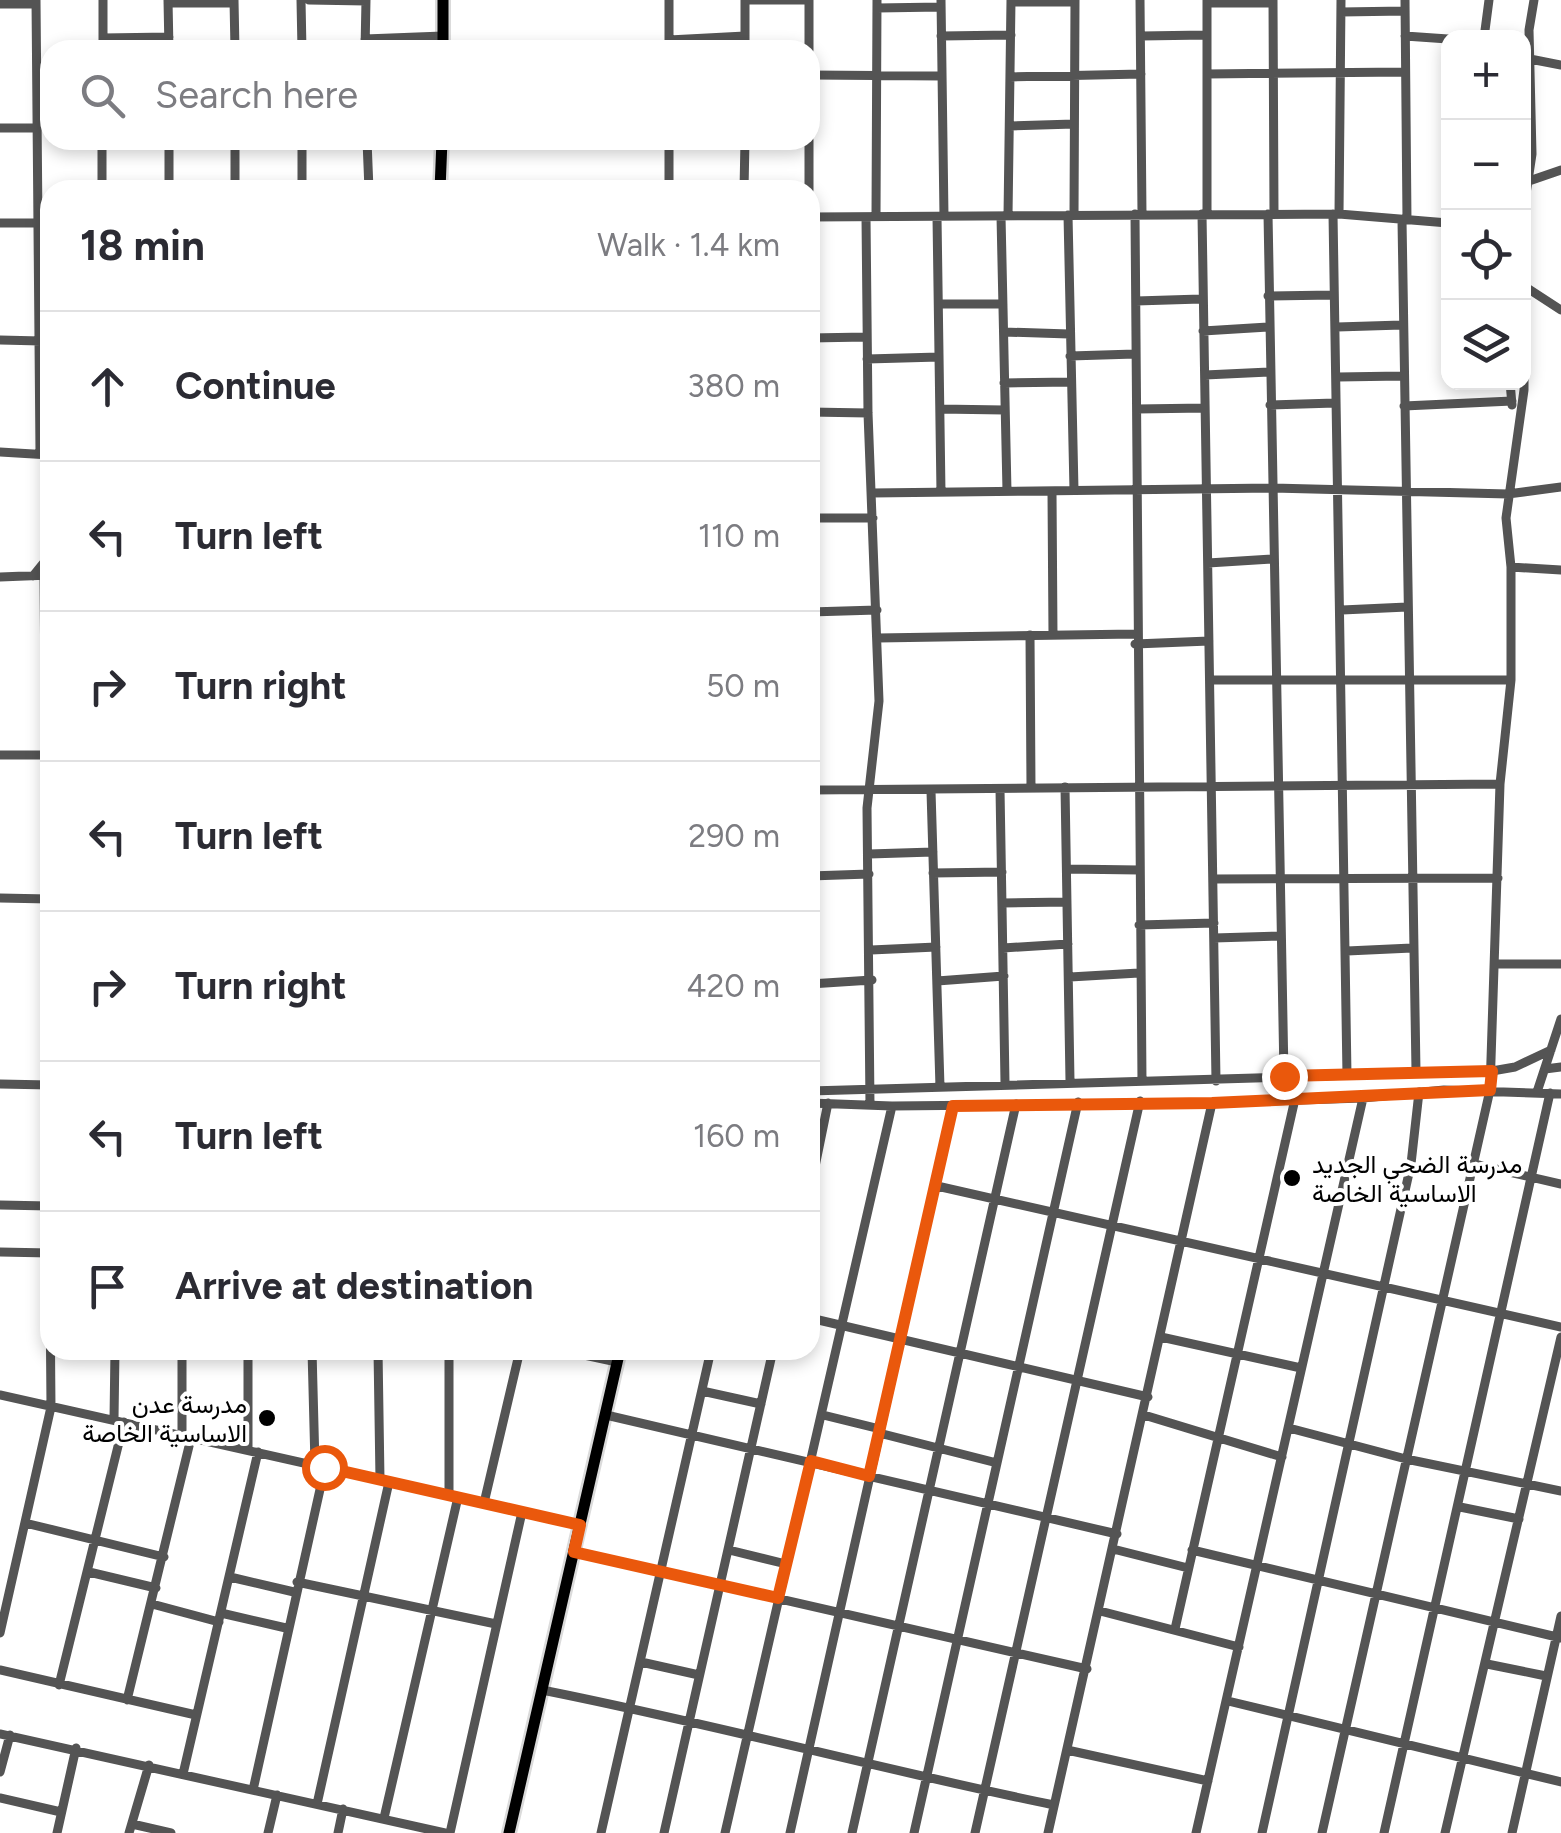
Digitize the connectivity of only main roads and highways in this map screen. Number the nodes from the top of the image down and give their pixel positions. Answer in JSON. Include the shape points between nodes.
{"nodes":[{"id":1,"x":443,"y":0,"type":"edge"},
{"id":2,"x":443,"y":40,"type":"edge"},
{"id":3,"x":442,"y":150,"type":"edge"},
{"id":4,"x":440,"y":180,"type":"edge"},
{"id":5,"x":617,"y":1360,"type":"edge"},
{"id":6,"x":509,"y":1833,"type":"edge"}],
"edges":[{"from":1,"to":2,"type":"main road"},
{"from":3,"to":4,"type":"main road"},
{"from":5,"to":6,"type":"main road"}]}
